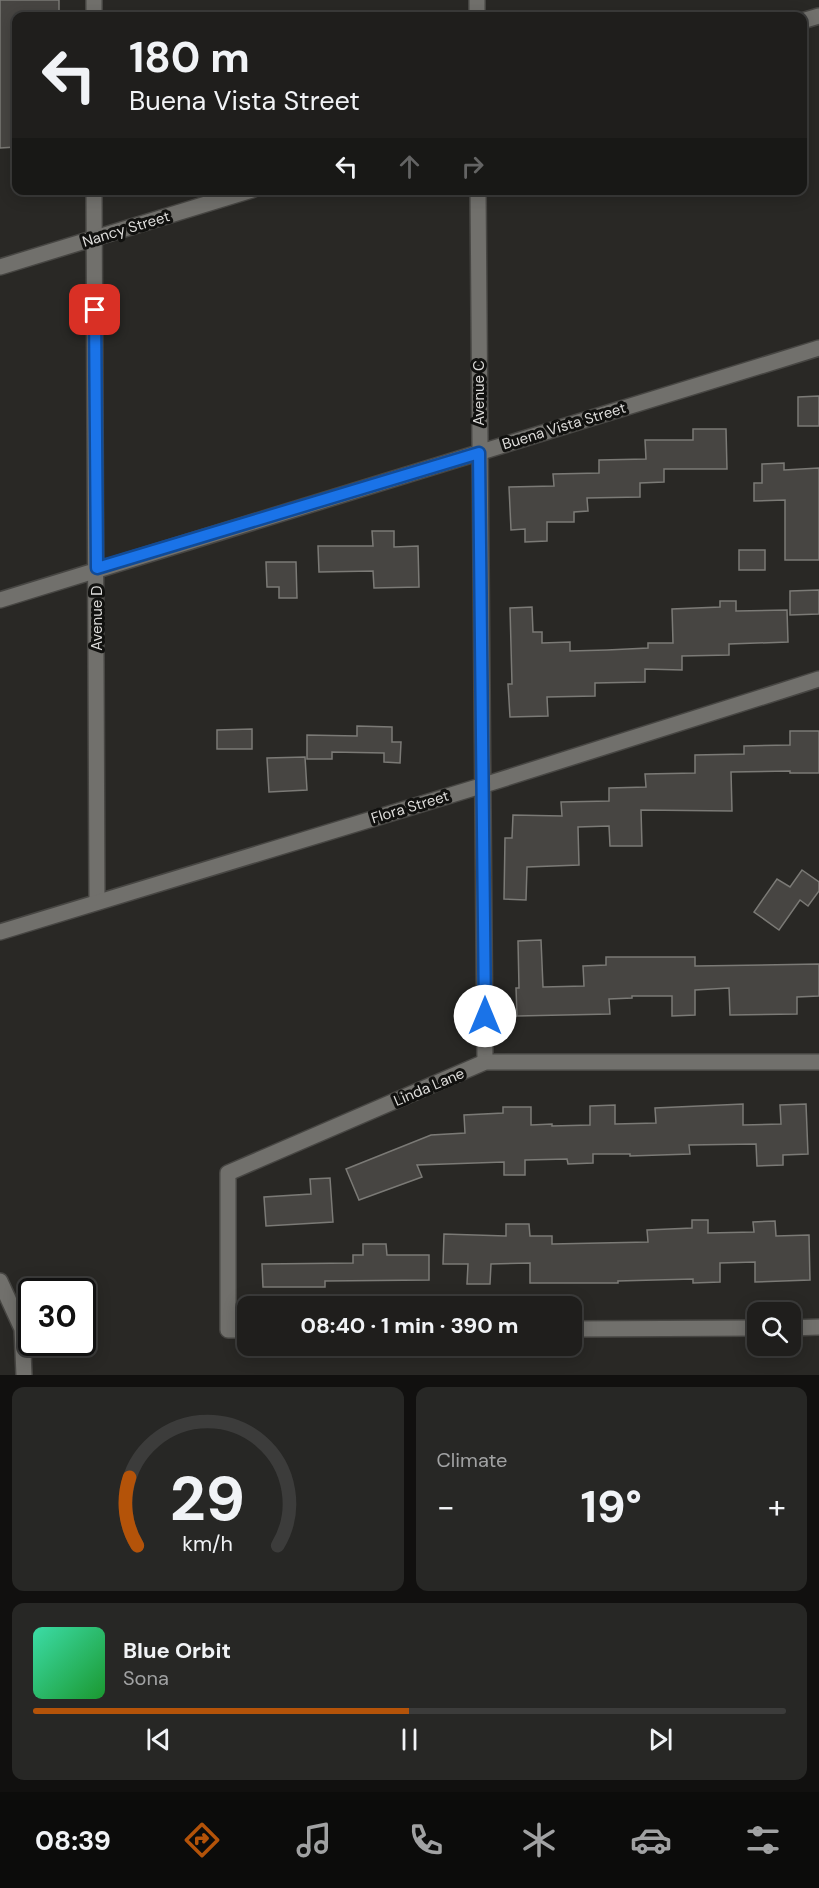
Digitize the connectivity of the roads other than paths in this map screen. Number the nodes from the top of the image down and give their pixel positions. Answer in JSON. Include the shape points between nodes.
{"nodes":[{"id":1,"x":94,"y":195,"type":"edge"},
{"id":2,"x":236,"y":195,"type":"edge"},
{"id":3,"x":478,"y":195,"type":"edge"},
{"id":4,"x":95,"y":239,"type":"junction"},
{"id":5,"x":0,"y":267,"type":"edge"},
{"id":6,"x":819,"y":348,"type":"edge"},
{"id":7,"x":479,"y":453,"type":"junction"},
{"id":8,"x":97,"y":568,"type":"junction"},
{"id":9,"x":0,"y":600,"type":"edge"},
{"id":10,"x":819,"y":679,"type":"edge"},
{"id":11,"x":484,"y":785,"type":"junction"},
{"id":12,"x":97,"y":902,"type":"junction"},
{"id":13,"x":0,"y":932,"type":"edge"},
{"id":14,"x":485,"y":1062,"type":"junction"},
{"id":15,"x":819,"y":1062,"type":"edge"},
{"id":16,"x":0,"y":1281,"type":"edge"},
{"id":17,"x":819,"y":1327,"type":"edge"},
{"id":18,"x":747,"y":1328,"type":"edge"},
{"id":19,"x":801,"y":1328,"type":"edge"},
{"id":20,"x":582,"y":1329,"type":"edge"},
{"id":21,"x":237,"y":1330,"type":"edge"},
{"id":22,"x":24,"y":1375,"type":"edge"}],
"edges":[{"from":1,"to":4,"type":"street","name":"Avenue D"},
{"from":2,"to":4,"type":"street","name":"Nancy Street"},
{"from":3,"to":7,"type":"street","name":"Avenue C"},
{"from":4,"to":5,"type":"street","name":"Nancy Street"},
{"from":4,"to":8,"type":"street","name":"Avenue D"},
{"from":6,"to":7,"type":"street","name":"Buena Vista Street"},
{"from":7,"to":8,"type":"street","name":"Buena Vista Street"},
{"from":7,"to":11,"type":"street","name":"Avenue C"},
{"from":8,"to":9,"type":"street","name":"Buena Vista Street"},
{"from":8,"to":12,"type":"street","name":"Avenue D"},
{"from":10,"to":11,"type":"street","name":"Flora Street"},
{"from":11,"to":12,"type":"street","name":"Flora Street"},
{"from":11,"to":14,"type":"street","name":"Avenue C"},
{"from":12,"to":13,"type":"street","name":"Flora Street"},
{"from":14,"to":15,"type":"street","name":"Linda Lane"},
{"from":14,"to":21,"type":"street","name":"Linda Lane","via":[[228,1173],[228,1330]]},
{"from":16,"to":22,"type":"street","via":[[22,1329]]},
{"from":17,"to":19,"type":"street"},
{"from":18,"to":20,"type":"street"}]}
